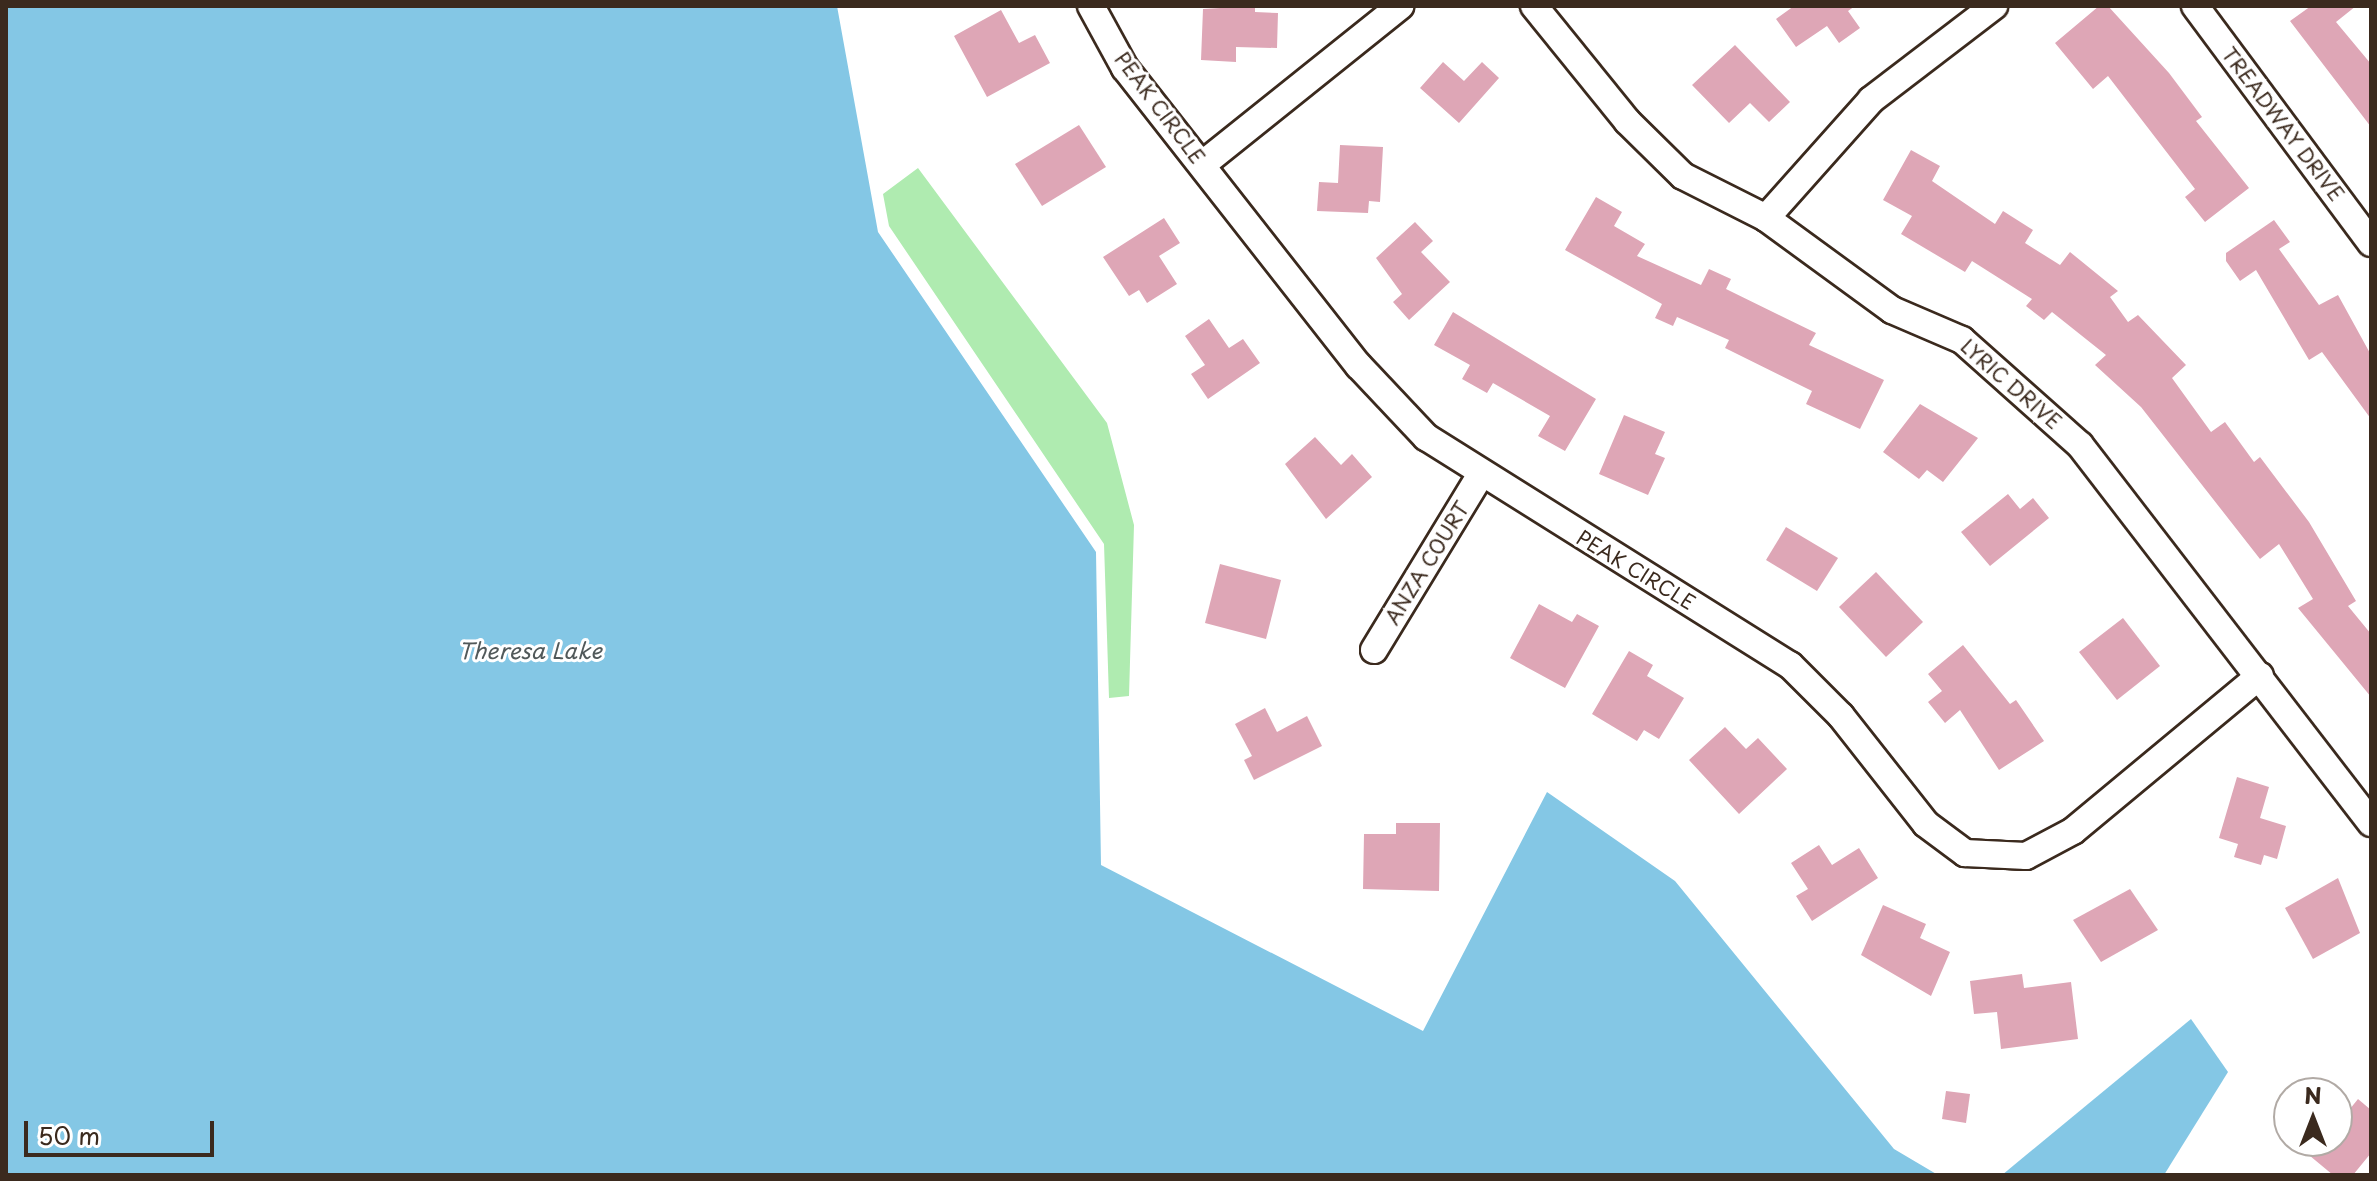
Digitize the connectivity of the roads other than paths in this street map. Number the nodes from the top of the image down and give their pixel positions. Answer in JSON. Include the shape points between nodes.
{"nodes":[{"id":1,"x":1091,"y":6,"type":"edge"},
{"id":2,"x":1400,"y":6,"type":"edge"},
{"id":3,"x":1534,"y":6,"type":"edge"},
{"id":4,"x":1994,"y":6,"type":"edge"},
{"id":5,"x":2195,"y":6,"type":"edge"},
{"id":6,"x":1203,"y":164,"type":"junction"},
{"id":7,"x":1766,"y":218,"type":"junction"},
{"id":8,"x":2371,"y":243,"type":"edge"},
{"id":9,"x":1480,"y":476,"type":"junction"},
{"id":10,"x":1374,"y":650,"type":"dead end"},
{"id":11,"x":2260,"y":676,"type":"junction"},
{"id":12,"x":2371,"y":823,"type":"edge"}],
"edges":[{"from":1,"to":6,"type":"street","name":"PEAK CIRCLE","via":[[1125,68]]},
{"from":2,"to":6,"type":"street"},
{"from":3,"to":7,"type":"street","name":"LYRIC DRIVE","via":[[1627,121],[1683,176]]},
{"from":4,"to":7,"type":"street","via":[[1871,100]]},
{"from":5,"to":8,"type":"street","name":"TREADWAY DRIVE"},
{"from":6,"to":9,"type":"street","name":"PEAK CIRCLE","via":[[1359,366],[1426,437]]},
{"from":7,"to":11,"type":"street","name":"LYRIC DRIVE","via":[[1892,310],[1962,340],[2080,445]]},
{"from":9,"to":10,"type":"street","name":"ANZA COURT"},
{"from":9,"to":11,"type":"street","name":"PEAK CIRCLE","via":[[1790,665],[1841,716],[1926,824],[1965,853],[2026,856],[2073,831]]},
{"from":11,"to":12,"type":"street","name":"LYRIC DRIVE"}]}
